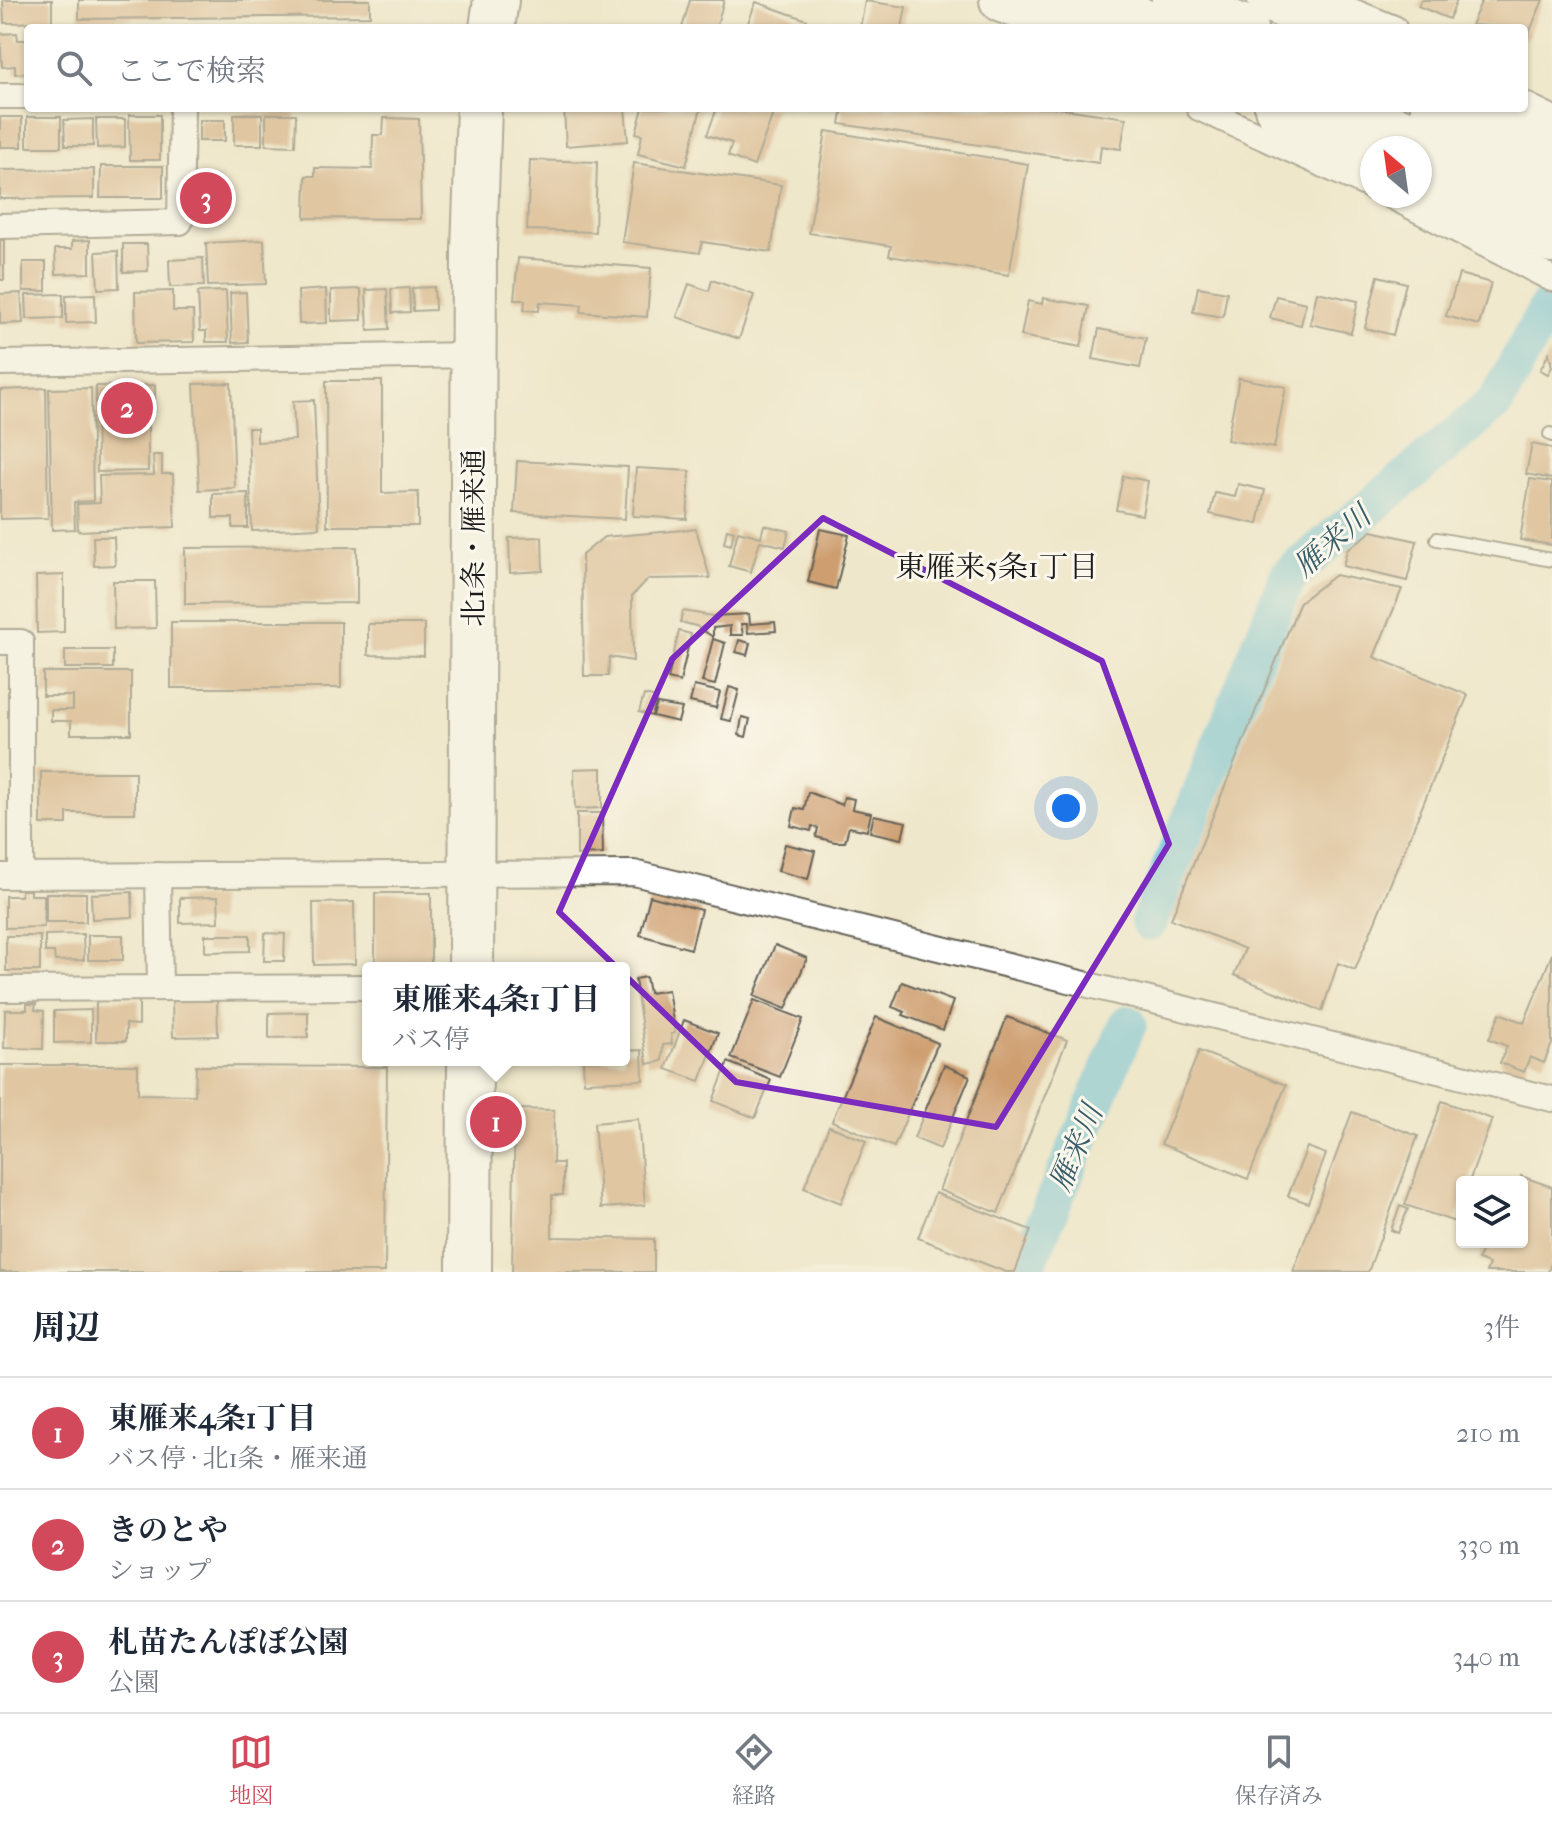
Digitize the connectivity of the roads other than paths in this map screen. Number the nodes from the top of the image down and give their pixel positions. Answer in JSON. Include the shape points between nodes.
{"nodes":[{"id":1,"x":496,"y":0,"type":"edge"},
{"id":2,"x":1002,"y":0,"type":"edge"},
{"id":3,"x":1091,"y":0,"type":"edge"},
{"id":4,"x":1174,"y":0,"type":"edge"},
{"id":5,"x":1270,"y":0,"type":"edge"},
{"id":6,"x":1325,"y":0,"type":"edge"},
{"id":7,"x":493,"y":24,"type":"edge"},
{"id":8,"x":1068,"y":24,"type":"edge"},
{"id":9,"x":1150,"y":24,"type":"edge"},
{"id":10,"x":1235,"y":24,"type":"edge"},
{"id":11,"x":1327,"y":24,"type":"edge"},
{"id":12,"x":1384,"y":24,"type":"edge"},
{"id":13,"x":1528,"y":93,"type":"edge"},
{"id":14,"x":0,"y":96,"type":"edge"},
{"id":15,"x":24,"y":96,"type":"edge"},
{"id":16,"x":1552,"y":106,"type":"edge"},
{"id":17,"x":182,"y":112,"type":"edge"},
{"id":18,"x":479,"y":112,"type":"edge"},
{"id":19,"x":1208,"y":112,"type":"edge"},
{"id":20,"x":1286,"y":112,"type":"edge"},
{"id":21,"x":1361,"y":112,"type":"edge"},
{"id":22,"x":1441,"y":112,"type":"edge"},
{"id":23,"x":1517,"y":112,"type":"edge"},
{"id":24,"x":1552,"y":129,"type":"edge"},
{"id":25,"x":1360,"y":146,"type":"edge"},
{"id":26,"x":1552,"y":166,"type":"edge"},
{"id":27,"x":1432,"y":181,"type":"edge"},
{"id":28,"x":1360,"y":182,"type":"edge"},
{"id":29,"x":1552,"y":202,"type":"edge"},
{"id":30,"x":1414,"y":208,"type":"edge"},
{"id":31,"x":0,"y":226,"type":"edge"},
{"id":32,"x":1552,"y":241,"type":"edge"},
{"id":33,"x":1552,"y":279,"type":"edge"},
{"id":34,"x":474,"y":355,"type":"junction"},
{"id":35,"x":0,"y":363,"type":"edge"},
{"id":36,"x":1437,"y":539,"type":"dead end"},
{"id":37,"x":1552,"y":560,"type":"edge"},
{"id":38,"x":0,"y":642,"type":"edge"},
{"id":39,"x":158,"y":875,"type":"junction"},
{"id":40,"x":472,"y":875,"type":"junction"},
{"id":41,"x":11,"y":876,"type":"edge"},
{"id":42,"x":471,"y":962,"type":"edge"},
{"id":43,"x":160,"y":987,"type":"junction"},
{"id":44,"x":362,"y":987,"type":"edge"},
{"id":45,"x":0,"y":989,"type":"edge"},
{"id":46,"x":470,"y":1066,"type":"edge"},
{"id":47,"x":1552,"y":1099,"type":"edge"},
{"id":48,"x":469,"y":1272,"type":"edge"}],
"edges":[{"from":1,"to":7,"type":"highway"},
{"from":2,"to":8,"type":"highway"},
{"from":3,"to":9,"type":"highway"},
{"from":4,"to":10,"type":"highway"},
{"from":5,"to":11,"type":"highway"},
{"from":6,"to":12,"type":"street"},
{"from":13,"to":16,"type":"street"},
{"from":14,"to":15,"type":"street"},
{"from":17,"to":31,"type":"street","via":[[180,222]]},
{"from":18,"to":34,"type":"highway","name":"北1条・雁来通"},
{"from":19,"to":28,"type":"street"},
{"from":20,"to":25,"type":"highway"},
{"from":21,"to":29,"type":"highway"},
{"from":22,"to":26,"type":"highway"},
{"from":23,"to":24,"type":"highway"},
{"from":27,"to":32,"type":"highway"},
{"from":30,"to":33,"type":"street"},
{"from":34,"to":35,"type":"street"},
{"from":34,"to":40,"type":"highway","name":"北1条・雁来通"},
{"from":36,"to":37,"type":"lane"},
{"from":38,"to":41,"type":"street","via":[[21,642]]},
{"from":39,"to":40,"type":"street"},
{"from":39,"to":41,"type":"street"},
{"from":39,"to":43,"type":"street"},
{"from":40,"to":42,"type":"highway","name":"北1条・雁来通"},
{"from":40,"to":47,"type":"street","via":[[634,873]]},
{"from":43,"to":44,"type":"street"},
{"from":43,"to":45,"type":"street"},
{"from":46,"to":48,"type":"highway"}]}
